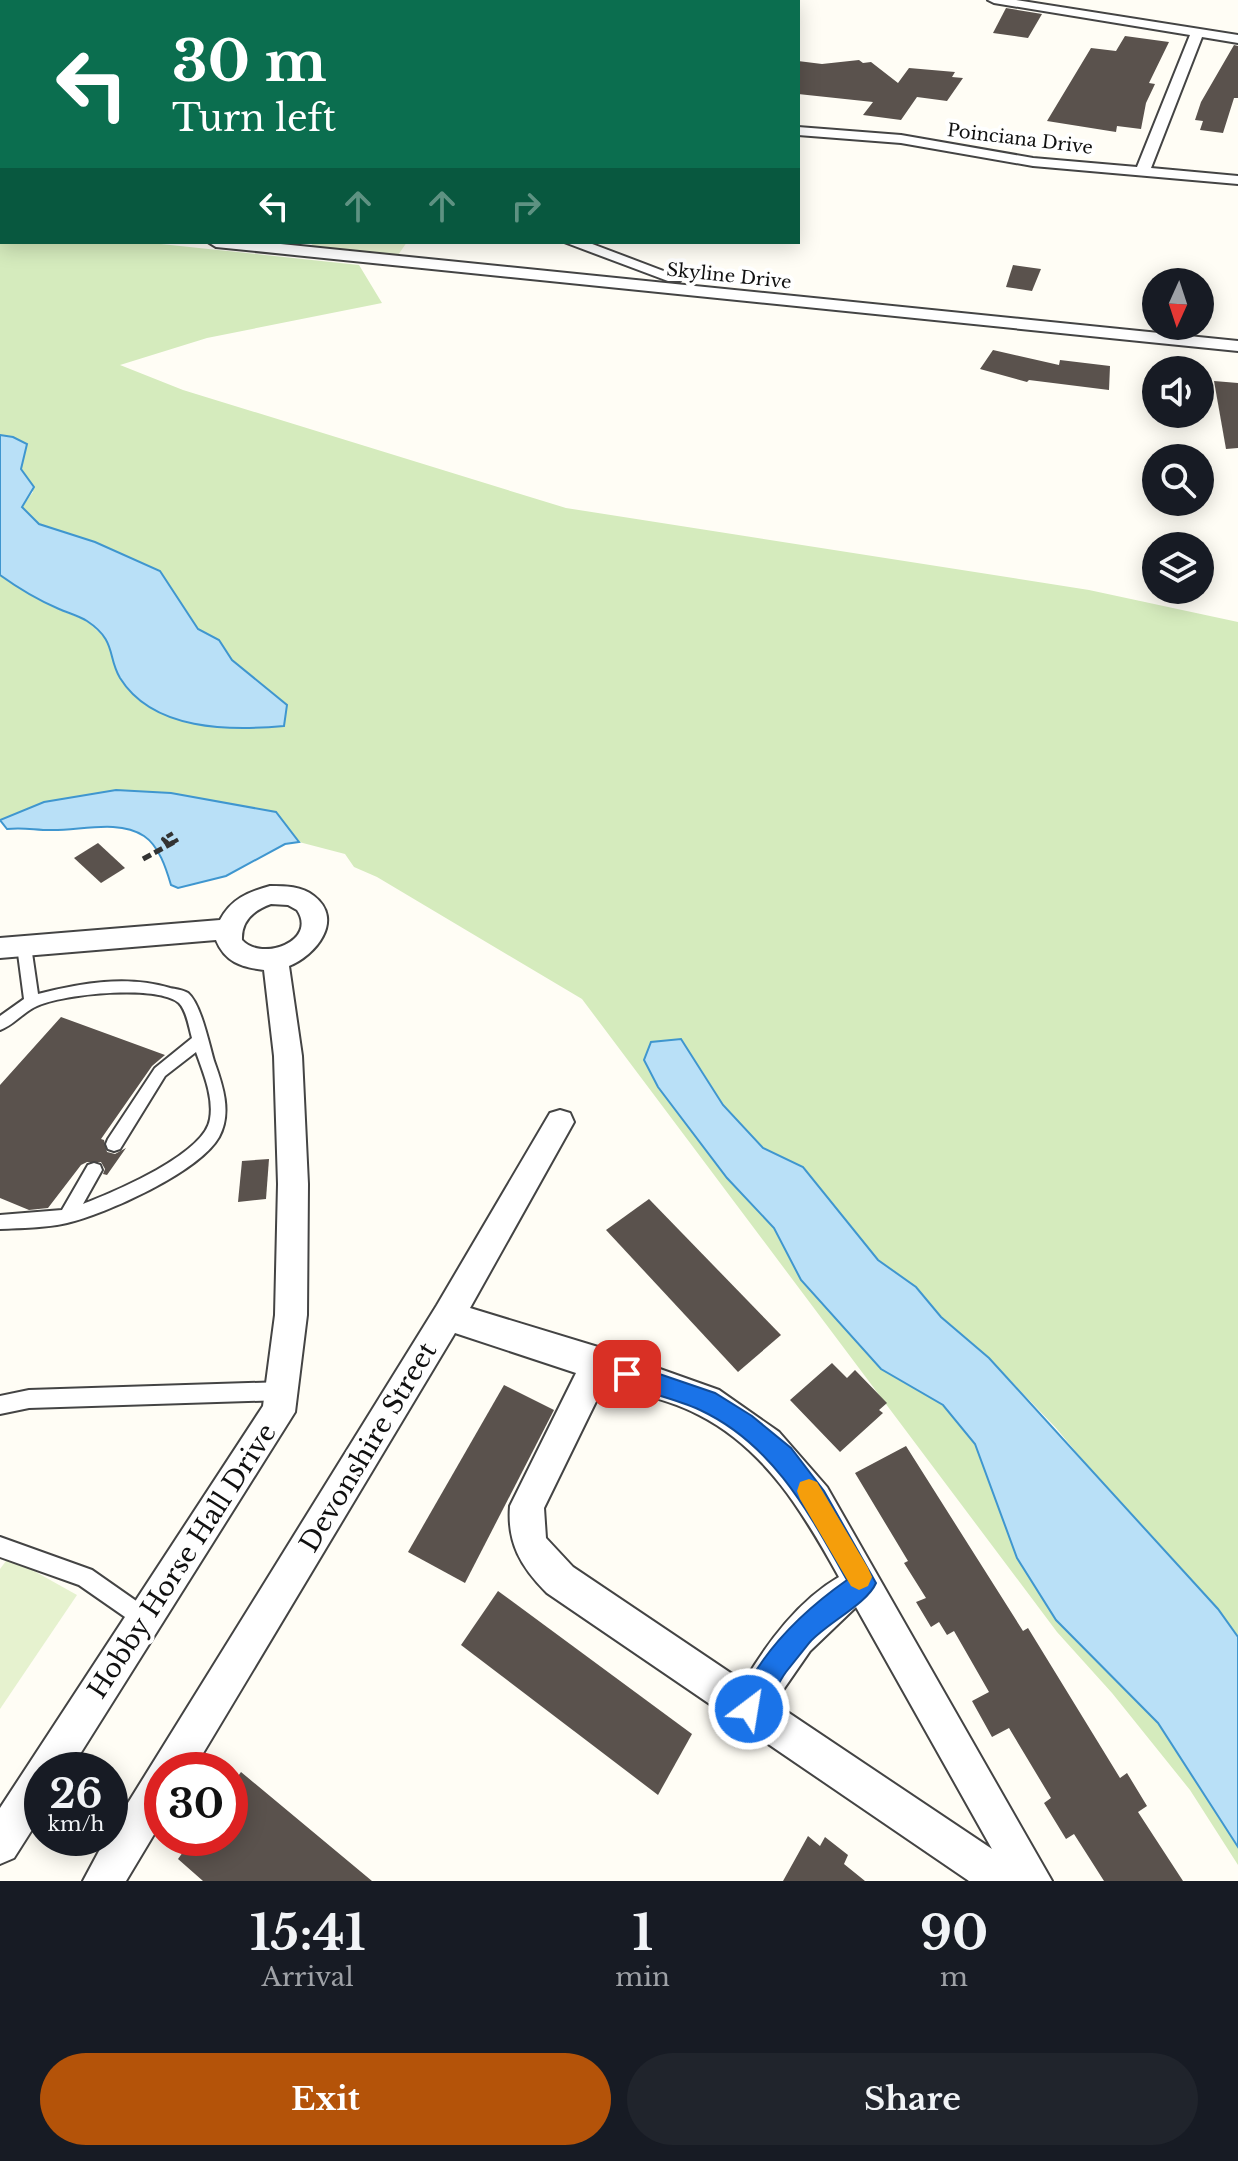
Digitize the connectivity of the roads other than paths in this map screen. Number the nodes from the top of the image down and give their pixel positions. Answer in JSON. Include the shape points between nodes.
{"nodes":[{"id":1,"x":994,"y":0,"type":"edge"},
{"id":2,"x":1197,"y":33,"type":"junction"},
{"id":3,"x":1238,"y":39,"type":"edge"},
{"id":4,"x":800,"y":131,"type":"edge"},
{"id":5,"x":1143,"y":170,"type":"junction"},
{"id":6,"x":1238,"y":180,"type":"edge"},
{"id":7,"x":235,"y":244,"type":"edge"},
{"id":8,"x":577,"y":244,"type":"edge"},
{"id":9,"x":781,"y":302,"type":"junction"},
{"id":10,"x":1238,"y":346,"type":"edge"},
{"id":11,"x":228,"y":929,"type":"junction"},
{"id":12,"x":12,"y":947,"type":"edge"},
{"id":13,"x":275,"y":960,"type":"junction"},
{"id":14,"x":32,"y":1001,"type":"junction"},
{"id":15,"x":0,"y":1024,"type":"edge"},
{"id":16,"x":198,"y":1042,"type":"junction"},
{"id":17,"x":560,"y":1122,"type":"dead end"},
{"id":18,"x":114,"y":1144,"type":"dead end"},
{"id":19,"x":94,"y":1170,"type":"dead end"},
{"id":20,"x":68,"y":1215,"type":"junction"},
{"id":21,"x":0,"y":1222,"type":"edge"},
{"id":22,"x":448,"y":1316,"type":"junction"},
{"id":23,"x":598,"y":1363,"type":"junction"},
{"id":24,"x":283,"y":1391,"type":"junction"},
{"id":25,"x":0,"y":1405,"type":"edge"},
{"id":26,"x":0,"y":1547,"type":"edge"},
{"id":27,"x":863,"y":1583,"type":"junction"},
{"id":28,"x":145,"y":1619,"type":"junction"},
{"id":29,"x":749,"y":1709,"type":"junction"},
{"id":30,"x":60,"y":1752,"type":"edge"},
{"id":31,"x":182,"y":1752,"type":"edge"},
{"id":32,"x":24,"y":1807,"type":"edge"},
{"id":33,"x":144,"y":1814,"type":"edge"},
{"id":34,"x":0,"y":1844,"type":"edge"},
{"id":35,"x":103,"y":1881,"type":"edge"},
{"id":36,"x":1004,"y":1881,"type":"edge"},
{"id":37,"x":1032,"y":1881,"type":"edge"}],
"edges":[{"from":1,"to":2,"type":"street"},
{"from":2,"to":3,"type":"street"},
{"from":2,"to":5,"type":"street"},
{"from":4,"to":5,"type":"street","name":"Poinciana Drive","via":[[901,139],[1033,162]]},
{"from":5,"to":6,"type":"street","name":"Poinciana Drive"},
{"from":7,"to":9,"type":"street","name":"Skyline Drive"},
{"from":8,"to":9,"type":"street","via":[[647,271]]},
{"from":9,"to":10,"type":"street","name":"Skyline Drive"},
{"from":11,"to":12,"type":"street"},
{"from":11,"to":13,"type":"street","via":[[229,941],[240,954]]},
{"from":11,"to":13,"type":"street","via":[[242,906],[262,897],[293,896],[306,903],[316,917],[313,936],[295,953]]},
{"from":12,"to":14,"type":"lane"},
{"from":13,"to":24,"type":"street","name":"Hobby Horse Hall Drive","via":[[287,1022],[293,1158],[293,1273]]},
{"from":14,"to":15,"type":"lane"},
{"from":14,"to":16,"type":"lane","via":[[79,989],[149,987],[182,997],[191,1009]]},
{"from":16,"to":18,"type":"lane","via":[[160,1072]]},
{"from":16,"to":20,"type":"lane","via":[[219,1103],[218,1126],[196,1153],[159,1178]]},
{"from":17,"to":22,"type":"street","name":"Devonshire Street"},
{"from":19,"to":20,"type":"lane"},
{"from":20,"to":21,"type":"lane"},
{"from":22,"to":23,"type":"street"},
{"from":22,"to":31,"type":"street","name":"Devonshire Street"},
{"from":23,"to":27,"type":"street","via":[[707,1401],[744,1424],[783,1457],[815,1499]]},
{"from":23,"to":29,"type":"street","via":[[527,1506],[524,1532],[535,1555],[560,1580]]},
{"from":24,"to":25,"type":"lane","via":[[29,1399]]},
{"from":24,"to":28,"type":"street","name":"Hobby Horse Hall Drive","via":[[265,1436]]},
{"from":26,"to":28,"type":"lane","via":[[85,1577]]},
{"from":27,"to":29,"type":"street","via":[[804,1630]]},
{"from":27,"to":37,"type":"street"},
{"from":28,"to":30,"type":"street","name":"Hobby Horse Hall Drive"},
{"from":29,"to":36,"type":"street"},
{"from":32,"to":34,"type":"street"},
{"from":33,"to":35,"type":"street"}]}
